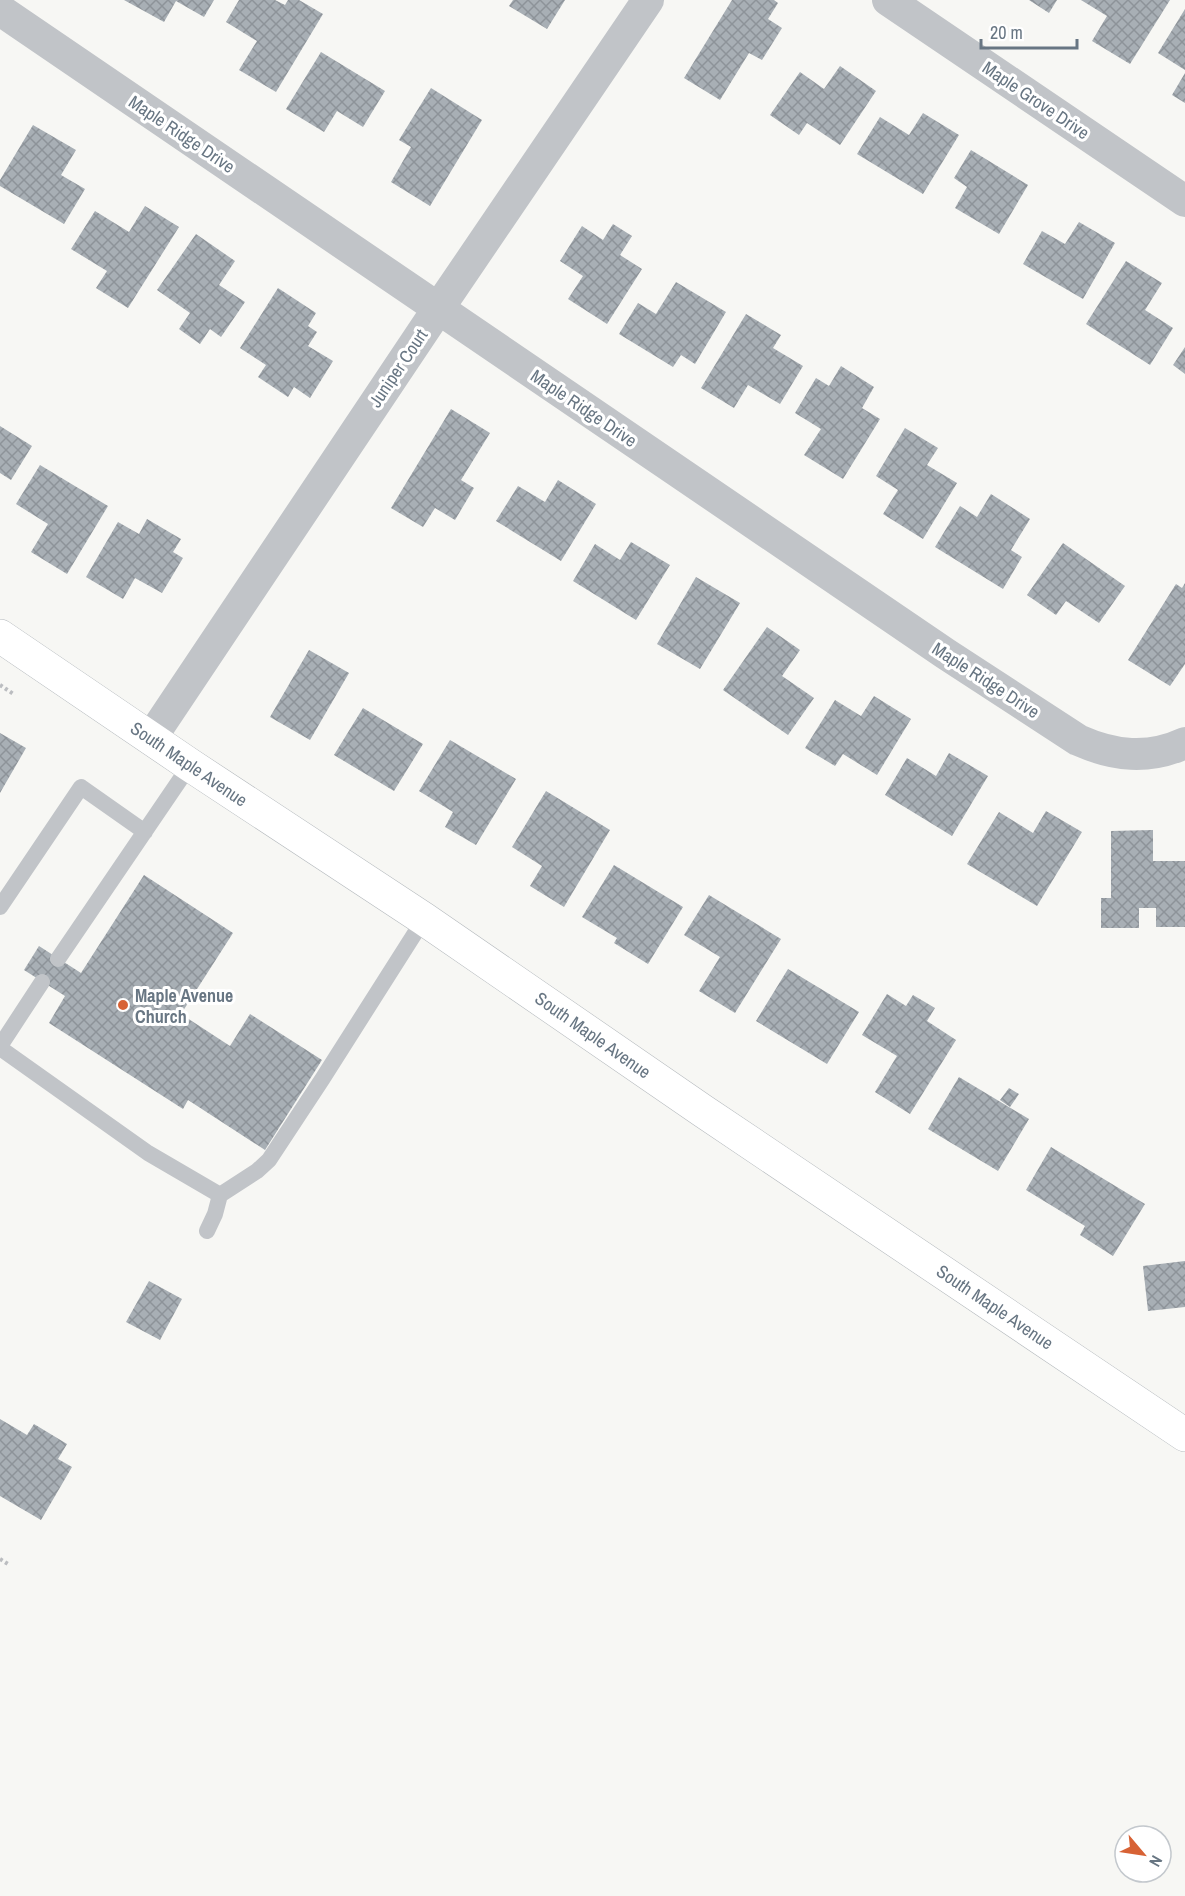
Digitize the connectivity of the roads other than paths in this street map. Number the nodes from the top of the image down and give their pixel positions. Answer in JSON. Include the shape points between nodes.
{"nodes":[{"id":1,"x":648,"y":0,"type":"edge"},
{"id":2,"x":888,"y":0,"type":"edge"},
{"id":3,"x":0,"y":10,"type":"edge"},
{"id":4,"x":1185,"y":201,"type":"edge"},
{"id":5,"x":438,"y":309,"type":"junction"},
{"id":6,"x":0,"y":636,"type":"edge"},
{"id":7,"x":151,"y":738,"type":"junction"},
{"id":8,"x":1185,"y":743,"type":"edge"},
{"id":9,"x":190,"y":765,"type":"junction"},
{"id":10,"x":145,"y":832,"type":"junction"},
{"id":11,"x":0,"y":907,"type":"edge"},
{"id":12,"x":424,"y":919,"type":"junction"},
{"id":13,"x":58,"y":959,"type":"dead end"},
{"id":14,"x":42,"y":982,"type":"dead end"},
{"id":15,"x":7,"y":1022,"type":"edge"},
{"id":16,"x":0,"y":1047,"type":"edge"},
{"id":17,"x":220,"y":1196,"type":"junction"},
{"id":18,"x":207,"y":1231,"type":"dead end"},
{"id":19,"x":1185,"y":1435,"type":"edge"}],
"edges":[{"from":1,"to":5,"type":"street","name":"Juniper Court"},
{"from":2,"to":4,"type":"street","name":"Maple Grove Drive"},
{"from":3,"to":5,"type":"street","name":"Maple Ridge Drive"},
{"from":5,"to":7,"type":"street","name":"Juniper Court"},
{"from":5,"to":8,"type":"street","name":"Maple Ridge Drive","via":[[1078,740],[1128,755],[1156,753]]},
{"from":6,"to":7,"type":"main road","name":"South Maple Avenue"},
{"from":7,"to":9,"type":"main road","name":"South Maple Avenue"},
{"from":9,"to":10,"type":"lane"},
{"from":9,"to":12,"type":"main road","name":"South Maple Avenue"},
{"from":10,"to":11,"type":"lane","via":[[81,787]]},
{"from":10,"to":13,"type":"lane"},
{"from":12,"to":17,"type":"lane","via":[[269,1160]]},
{"from":12,"to":19,"type":"main road","name":"South Maple Avenue"},
{"from":14,"to":15,"type":"lane"},
{"from":15,"to":16,"type":"lane"},
{"from":16,"to":17,"type":"lane","via":[[148,1153]]},
{"from":17,"to":18,"type":"lane"}]}
